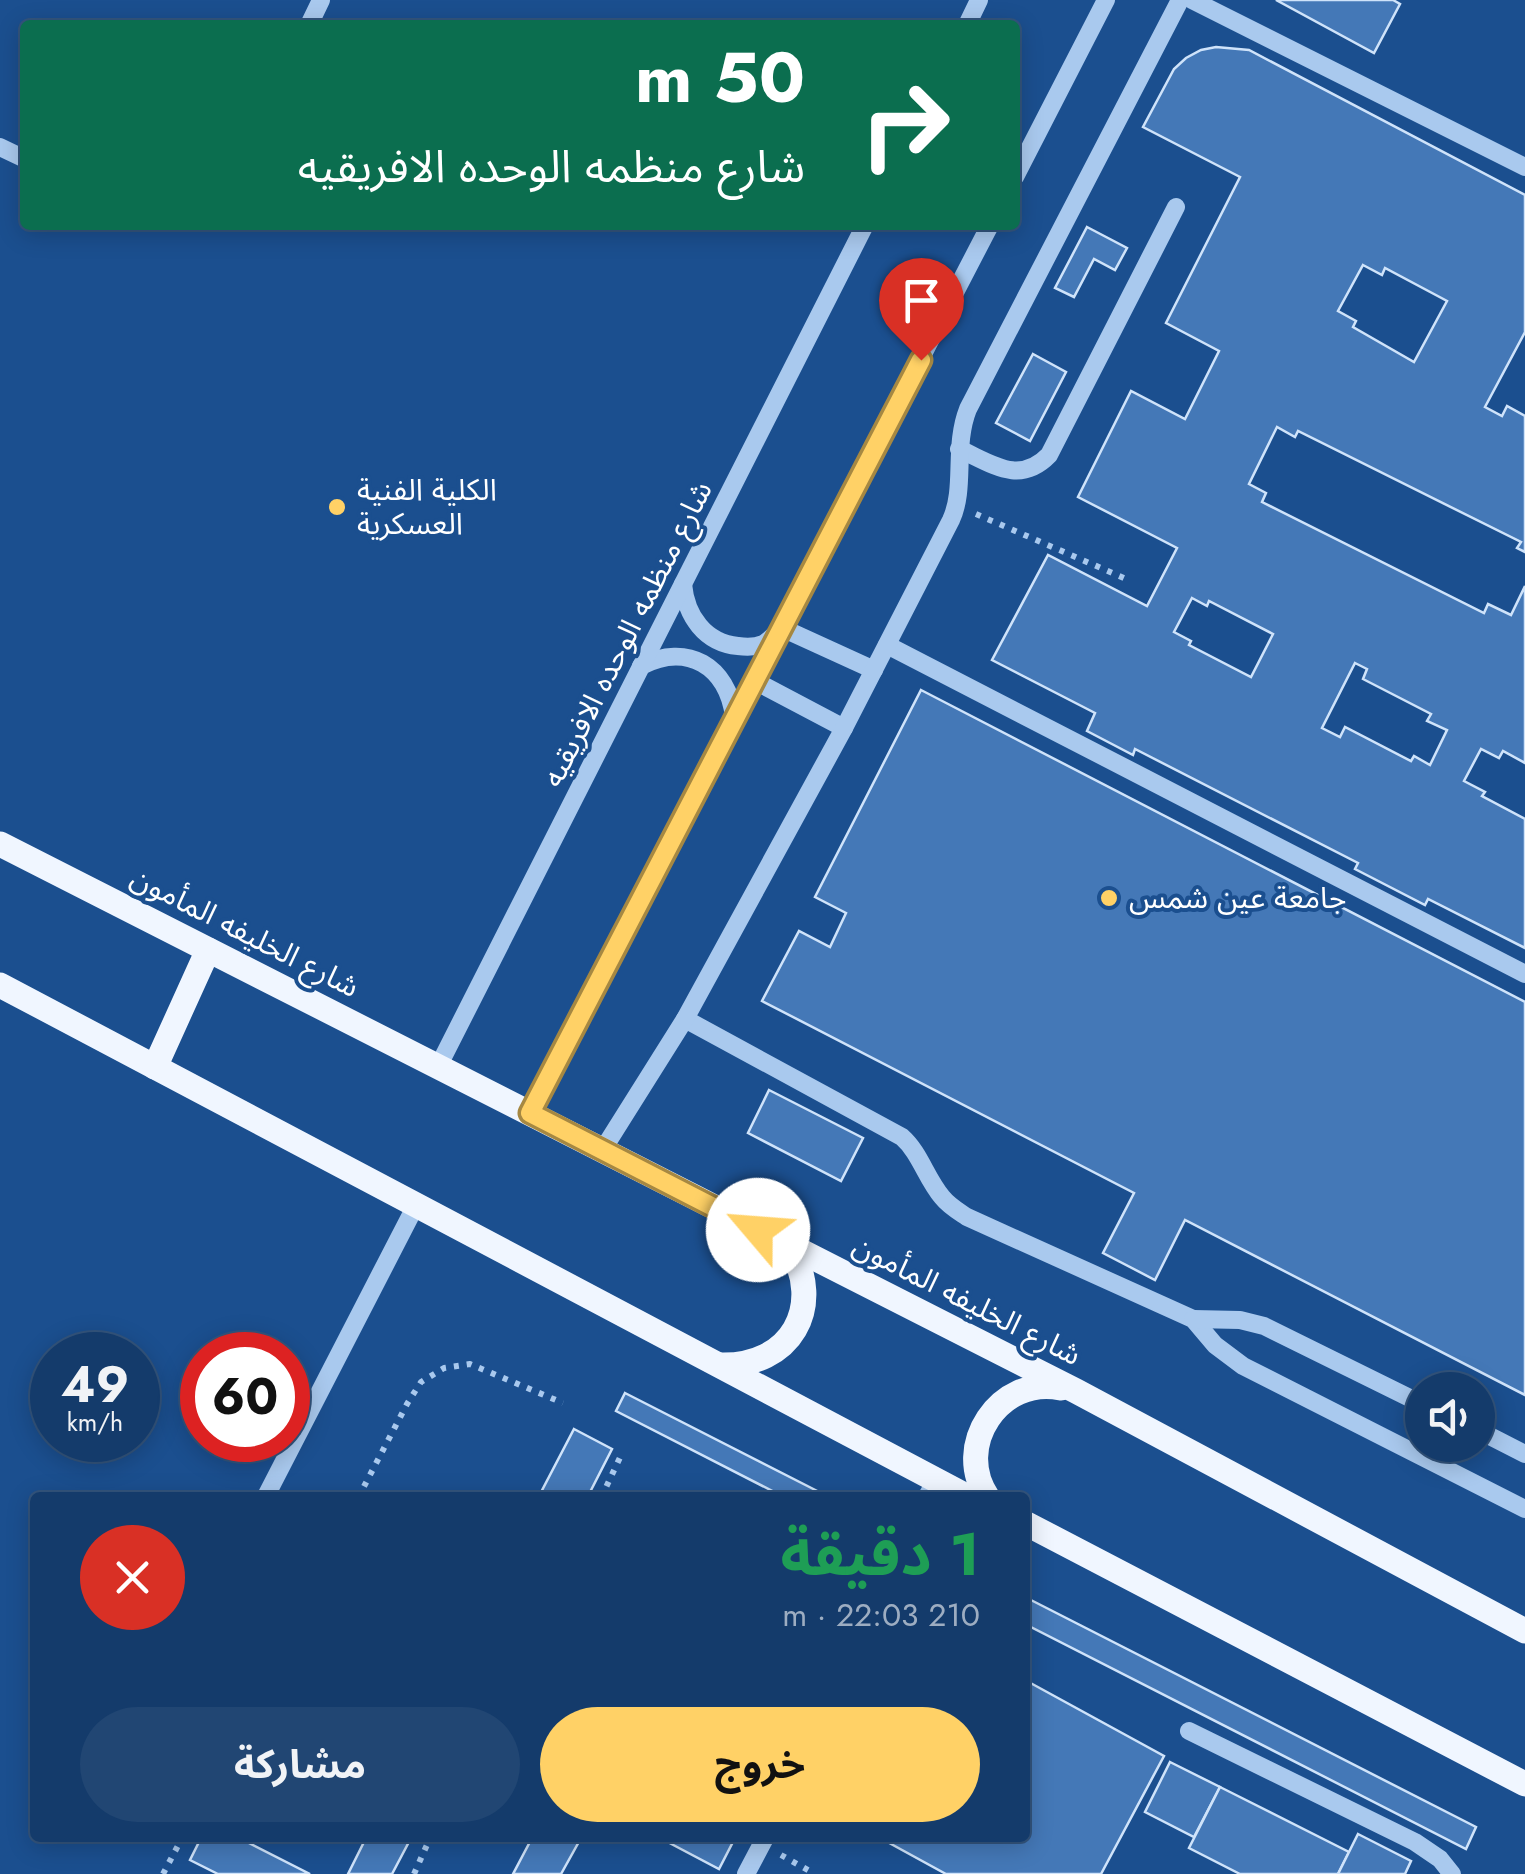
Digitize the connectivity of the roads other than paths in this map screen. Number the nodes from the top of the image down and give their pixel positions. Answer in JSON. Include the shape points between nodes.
{"nodes":[{"id":1,"x":1106,"y":0,"type":"edge"},
{"id":2,"x":1180,"y":0,"type":"edge"},
{"id":3,"x":1192,"y":0,"type":"edge"},
{"id":4,"x":1020,"y":167,"type":"edge"},
{"id":5,"x":1525,"y":167,"type":"edge"},
{"id":6,"x":1176,"y":207,"type":"dead end"},
{"id":7,"x":862,"y":230,"type":"edge"},
{"id":8,"x":987,"y":230,"type":"edge"},
{"id":9,"x":958,"y":449,"type":"junction"},
{"id":10,"x":684,"y":584,"type":"junction"},
{"id":11,"x":782,"y":628,"type":"junction"},
{"id":12,"x":887,"y":645,"type":"junction"},
{"id":13,"x":642,"y":666,"type":"junction"},
{"id":14,"x":874,"y":670,"type":"junction"},
{"id":15,"x":754,"y":680,"type":"junction"},
{"id":16,"x":734,"y":717,"type":"junction"},
{"id":17,"x":844,"y":728,"type":"junction"},
{"id":18,"x":0,"y":844,"type":"edge"},
{"id":19,"x":208,"y":950,"type":"junction"},
{"id":20,"x":1525,"y":974,"type":"edge"},
{"id":21,"x":0,"y":985,"type":"edge"},
{"id":22,"x":685,"y":1018,"type":"junction"},
{"id":23,"x":154,"y":1067,"type":"junction"},
{"id":24,"x":438,"y":1067,"type":"junction"},
{"id":25,"x":530,"y":1113,"type":"junction"},
{"id":26,"x":602,"y":1151,"type":"junction"},
{"id":27,"x":416,"y":1205,"type":"junction"},
{"id":28,"x":790,"y":1246,"type":"junction"},
{"id":29,"x":1193,"y":1319,"type":"junction"},
{"id":30,"x":720,"y":1365,"type":"junction"},
{"id":31,"x":1076,"y":1392,"type":"junction"},
{"id":32,"x":1405,"y":1396,"type":"edge"},
{"id":33,"x":1495,"y":1439,"type":"edge"},
{"id":34,"x":1525,"y":1454,"type":"edge"},
{"id":35,"x":931,"y":1489,"type":"edge"},
{"id":36,"x":268,"y":1492,"type":"edge"},
{"id":37,"x":984,"y":1492,"type":"edge"},
{"id":38,"x":1525,"y":1508,"type":"edge"},
{"id":39,"x":1030,"y":1527,"type":"edge"},
{"id":40,"x":1525,"y":1632,"type":"edge"},
{"id":41,"x":1189,"y":1731,"type":"dead end"},
{"id":42,"x":1525,"y":1784,"type":"edge"},
{"id":43,"x":762,"y":1842,"type":"edge"},
{"id":44,"x":746,"y":1874,"type":"edge"},
{"id":45,"x":1452,"y":1874,"type":"edge"}],
"edges":[{"from":1,"to":4,"type":"street"},
{"from":2,"to":9,"type":"street","via":[[968,410]]},
{"from":3,"to":5,"type":"street"},
{"from":6,"to":9,"type":"street","via":[[1049,455],[1032,469],[1010,472]]},
{"from":7,"to":10,"type":"street","name":"شارع منظمه الوحده الافريقيه"},
{"from":8,"to":11,"type":"street"},
{"from":9,"to":12,"type":"street","via":[[957,506]]},
{"from":10,"to":11,"type":"street","via":[[689,612],[720,642],[763,644]]},
{"from":10,"to":13,"type":"street","name":"شارع منظمه الوحده الافريقيه"},
{"from":11,"to":14,"type":"street"},
{"from":11,"to":15,"type":"street"},
{"from":12,"to":14,"type":"street"},
{"from":12,"to":20,"type":"street"},
{"from":13,"to":16,"type":"street","via":[[668,656],[697,660],[728,689]]},
{"from":13,"to":24,"type":"street","name":"شارع منظمه الوحده الافريقيه"},
{"from":14,"to":17,"type":"street"},
{"from":15,"to":16,"type":"street"},
{"from":15,"to":17,"type":"street"},
{"from":16,"to":25,"type":"street"},
{"from":17,"to":22,"type":"street"},
{"from":18,"to":19,"type":"main road","name":"شارع الخليفه المأمون"},
{"from":19,"to":23,"type":"main road"},
{"from":19,"to":24,"type":"main road","name":"شارع الخليفه المأمون"},
{"from":21,"to":23,"type":"main road"},
{"from":22,"to":26,"type":"street"},
{"from":22,"to":29,"type":"street","via":[[902,1137],[941,1196],[968,1217]]},
{"from":23,"to":27,"type":"main road"},
{"from":24,"to":25,"type":"main road","name":"شارع الخليفه المأمون"},
{"from":25,"to":26,"type":"main road","name":"شارع الخليفه المأمون"},
{"from":26,"to":28,"type":"main road","name":"شارع الخليفه المأمون"},
{"from":27,"to":30,"type":"main road"},
{"from":27,"to":36,"type":"street"},
{"from":28,"to":30,"type":"main road","via":[[800,1263],[804,1302],[789,1338],[758,1361]]},
{"from":28,"to":31,"type":"main road","name":"شارع الخليفه المأمون"},
{"from":29,"to":32,"type":"street","via":[[1253,1322]]},
{"from":29,"to":38,"type":"street","via":[[1244,1366]]},
{"from":30,"to":35,"type":"main road"},
{"from":31,"to":37,"type":"main road","via":[[1033,1387],[995,1408],[976,1447]]},
{"from":31,"to":40,"type":"main road","name":"شارع الخليفه المأمون"},
{"from":33,"to":34,"type":"street"},
{"from":39,"to":42,"type":"main road"},
{"from":41,"to":45,"type":"street","via":[[1415,1842]]},
{"from":43,"to":44,"type":"street"}]}
